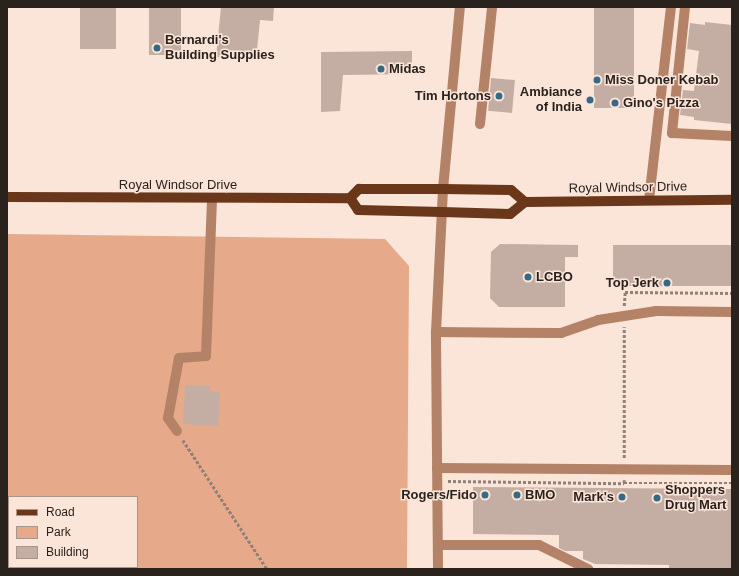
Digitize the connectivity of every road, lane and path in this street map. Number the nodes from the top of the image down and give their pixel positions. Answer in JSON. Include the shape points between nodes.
{"nodes":[{"id":1,"x":460,"y":7,"type":"edge"},
{"id":2,"x":492,"y":7,"type":"edge"},
{"id":3,"x":671,"y":7,"type":"edge"},
{"id":4,"x":685,"y":7,"type":"edge"},
{"id":5,"x":480,"y":124,"type":"dead end"},
{"id":6,"x":732,"y":136,"type":"edge"},
{"id":7,"x":443,"y":189,"type":"junction"},
{"id":8,"x":7,"y":197,"type":"edge"},
{"id":9,"x":212,"y":198,"type":"junction"},
{"id":10,"x":350,"y":198,"type":"junction"},
{"id":11,"x":649,"y":200,"type":"junction"},
{"id":12,"x":732,"y":200,"type":"edge"},
{"id":13,"x":525,"y":202,"type":"junction"},
{"id":14,"x":442,"y":212,"type":"junction"},
{"id":15,"x":732,"y":293,"type":"edge"},
{"id":16,"x":624,"y":306,"type":"dead end"},
{"id":17,"x":732,"y":312,"type":"edge"},
{"id":18,"x":624,"y":325,"type":"dead end"},
{"id":19,"x":436,"y":332,"type":"junction"},
{"id":20,"x":177,"y":431,"type":"joint"},
{"id":21,"x":624,"y":461,"type":"dead end"},
{"id":22,"x":437,"y":468,"type":"junction"},
{"id":23,"x":732,"y":470,"type":"edge"},
{"id":24,"x":438,"y":481,"type":"junction"},
{"id":25,"x":732,"y":484,"type":"edge"},
{"id":26,"x":438,"y":545,"type":"junction"},
{"id":27,"x":266,"y":569,"type":"edge"},
{"id":28,"x":438,"y":569,"type":"edge"},
{"id":29,"x":588,"y":569,"type":"edge"}],
"edges":[{"from":1,"to":7,"type":"lane"},
{"from":2,"to":5,"type":"lane"},
{"from":3,"to":11,"type":"lane"},
{"from":4,"to":6,"type":"lane","via":[[672,133]]},
{"from":7,"to":10,"type":"main road","name":"Royal Windsor Drive","via":[[359,189]]},
{"from":7,"to":13,"type":"main road","name":"Royal Windsor Drive","via":[[511,190]]},
{"from":7,"to":14,"type":"lane"},
{"from":8,"to":9,"type":"main road","name":"Royal Windsor Drive"},
{"from":9,"to":10,"type":"main road","name":"Royal Windsor Drive"},
{"from":9,"to":20,"type":"lane","via":[[206,356],[178,358],[168,418]]},
{"from":10,"to":14,"type":"main road","via":[[358,210]]},
{"from":11,"to":12,"type":"main road","name":"Royal Windsor Drive"},
{"from":11,"to":13,"type":"main road","name":"Royal Windsor Drive"},
{"from":13,"to":14,"type":"main road","via":[[510,214]]},
{"from":14,"to":19,"type":"lane"},
{"from":15,"to":16,"type":"path","via":[[624,292]]},
{"from":17,"to":19,"type":"lane","via":[[656,311],[598,320],[561,333]]},
{"from":18,"to":21,"type":"path"},
{"from":19,"to":22,"type":"lane"},
{"from":20,"to":27,"type":"path"},
{"from":22,"to":23,"type":"lane"},
{"from":22,"to":24,"type":"lane"},
{"from":24,"to":25,"type":"path"},
{"from":24,"to":26,"type":"lane"},
{"from":26,"to":28,"type":"lane"},
{"from":26,"to":29,"type":"lane","via":[[539,545]]}]}
